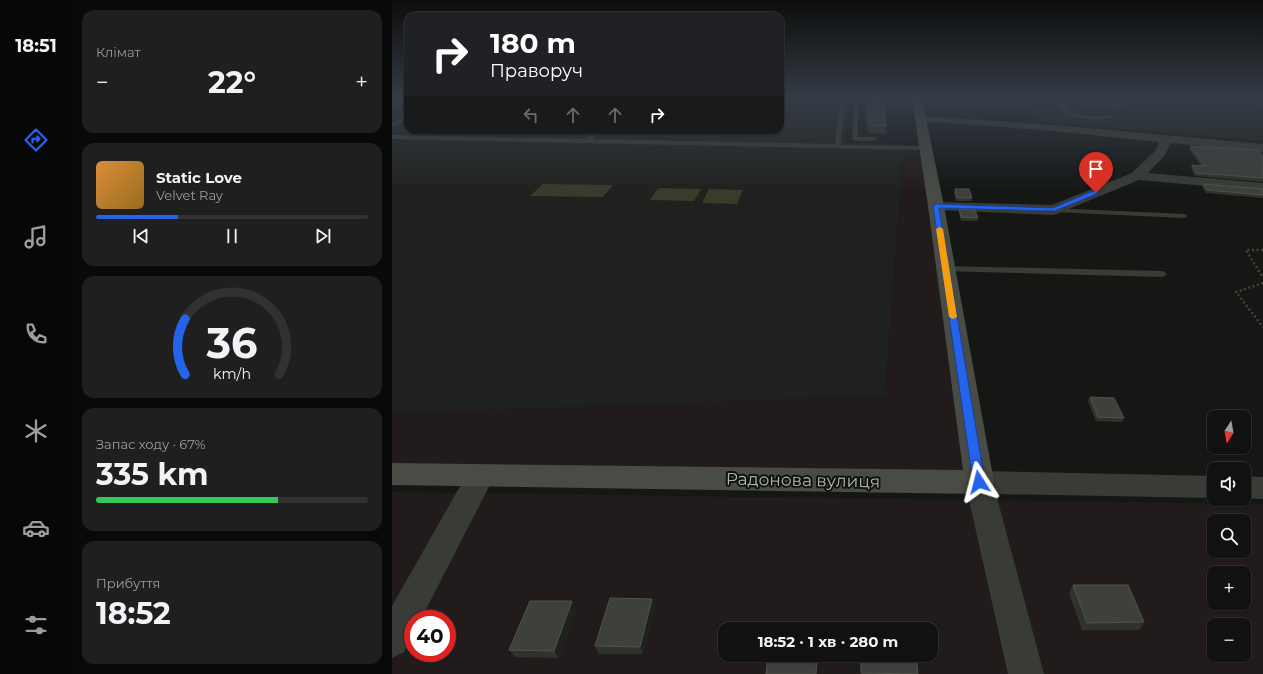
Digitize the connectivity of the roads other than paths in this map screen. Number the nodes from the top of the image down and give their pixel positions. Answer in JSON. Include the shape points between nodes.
{"nodes":[{"id":1,"x":839,"y":130,"type":"edge"},
{"id":2,"x":855,"y":130,"type":"edge"},
{"id":3,"x":922,"y":130,"type":"edge"},
{"id":4,"x":1080,"y":130,"type":"edge"},
{"id":5,"x":594,"y":134,"type":"edge"},
{"id":6,"x":392,"y":138,"type":"edge"},
{"id":7,"x":1162,"y":138,"type":"junction"},
{"id":8,"x":875,"y":140,"type":"edge"},
{"id":9,"x":587,"y":141,"type":"junction"},
{"id":10,"x":838,"y":146,"type":"junction"},
{"id":11,"x":925,"y":148,"type":"junction"},
{"id":12,"x":1263,"y":148,"type":"edge"},
{"id":13,"x":1137,"y":176,"type":"junction"},
{"id":14,"x":1263,"y":187,"type":"edge"},
{"id":15,"x":936,"y":206,"type":"junction"},
{"id":16,"x":1054,"y":210,"type":"junction"},
{"id":17,"x":1184,"y":216,"type":"dead end"},
{"id":18,"x":946,"y":269,"type":"junction"},
{"id":19,"x":1163,"y":274,"type":"dead end"},
{"id":20,"x":392,"y":474,"type":"edge"},
{"id":21,"x":481,"y":475,"type":"junction"},
{"id":22,"x":979,"y":482,"type":"junction"},
{"id":23,"x":1207,"y":487,"type":"edge"},
{"id":24,"x":1251,"y":487,"type":"edge"},
{"id":25,"x":1263,"y":488,"type":"edge"},
{"id":26,"x":392,"y":640,"type":"edge"},
{"id":27,"x":1026,"y":674,"type":"edge"}],
"edges":[{"from":1,"to":10,"type":"lane"},
{"from":2,"to":8,"type":"lane","via":[[855,139]]},
{"from":3,"to":11,"type":"street"},
{"from":4,"to":7,"type":"street"},
{"from":5,"to":9,"type":"lane"},
{"from":6,"to":9,"type":"lane"},
{"from":7,"to":12,"type":"street"},
{"from":7,"to":13,"type":"street","via":[[1165,143],[1160,153]]},
{"from":9,"to":10,"type":"lane"},
{"from":10,"to":11,"type":"lane"},
{"from":11,"to":15,"type":"street"},
{"from":13,"to":14,"type":"street"},
{"from":13,"to":16,"type":"street"},
{"from":15,"to":16,"type":"street"},
{"from":15,"to":18,"type":"street"},
{"from":16,"to":17,"type":"lane"},
{"from":18,"to":19,"type":"lane"},
{"from":18,"to":22,"type":"street"},
{"from":20,"to":21,"type":"street","name":"Радонова вулиця"},
{"from":21,"to":22,"type":"street","name":"Радонова вулиця"},
{"from":21,"to":26,"type":"street"},
{"from":22,"to":23,"type":"street","name":"Радонова вулиця"},
{"from":22,"to":27,"type":"street"},
{"from":24,"to":25,"type":"street"}]}
